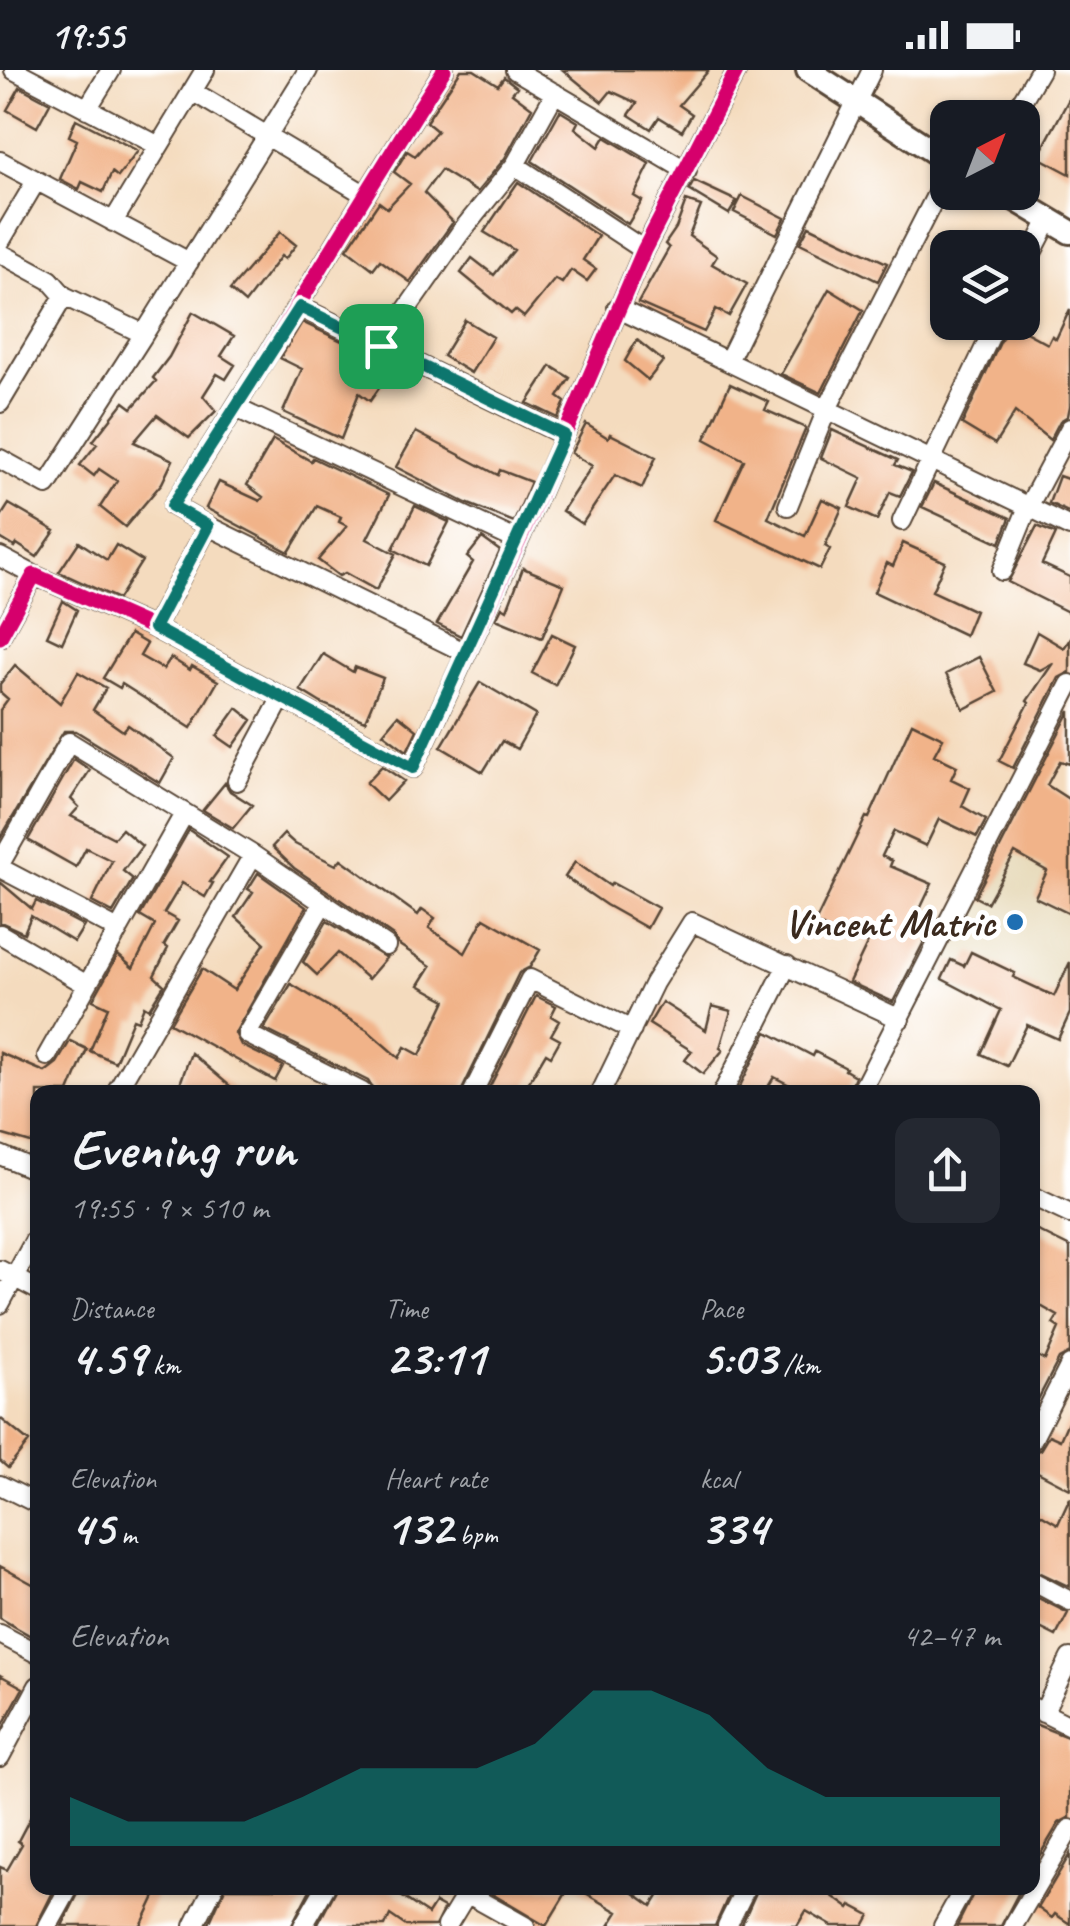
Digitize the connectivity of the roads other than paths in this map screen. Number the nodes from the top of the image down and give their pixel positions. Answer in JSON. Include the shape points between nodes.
{"nodes":[{"id":1,"x":14,"y":70,"type":"edge"},
{"id":2,"x":111,"y":70,"type":"edge"},
{"id":3,"x":205,"y":70,"type":"edge"},
{"id":4,"x":308,"y":70,"type":"edge"},
{"id":5,"x":444,"y":70,"type":"edge"},
{"id":6,"x":515,"y":70,"type":"edge"},
{"id":7,"x":737,"y":70,"type":"edge"},
{"id":8,"x":808,"y":70,"type":"edge"},
{"id":9,"x":872,"y":70,"type":"edge"},
{"id":10,"x":1040,"y":70,"type":"edge"},
{"id":11,"x":192,"y":91,"type":"junction"},
{"id":12,"x":555,"y":93,"type":"junction"},
{"id":13,"x":1022,"y":100,"type":"edge"},
{"id":14,"x":854,"y":101,"type":"junction"},
{"id":15,"x":87,"y":109,"type":"junction"},
{"id":16,"x":268,"y":135,"type":"junction"},
{"id":17,"x":159,"y":146,"type":"junction"},
{"id":18,"x":930,"y":149,"type":"edge"},
{"id":19,"x":0,"y":162,"type":"edge"},
{"id":20,"x":515,"y":166,"type":"junction"},
{"id":21,"x":687,"y":171,"type":"junction"},
{"id":22,"x":36,"y":181,"type":"junction"},
{"id":23,"x":364,"y":194,"type":"junction"},
{"id":24,"x":930,"y":207,"type":"edge"},
{"id":25,"x":1032,"y":210,"type":"edge"},
{"id":26,"x":1048,"y":220,"type":"junction"},
{"id":27,"x":113,"y":222,"type":"junction"},
{"id":28,"x":1070,"y":232,"type":"edge"},
{"id":29,"x":1040,"y":236,"type":"edge"},
{"id":30,"x":0,"y":242,"type":"edge"},
{"id":31,"x":644,"y":250,"type":"junction"},
{"id":32,"x":0,"y":254,"type":"edge"},
{"id":33,"x":189,"y":262,"type":"junction"},
{"id":34,"x":64,"y":296,"type":"junction"},
{"id":35,"x":300,"y":307,"type":"junction"},
{"id":36,"x":618,"y":308,"type":"junction"},
{"id":37,"x":144,"y":334,"type":"junction"},
{"id":38,"x":988,"y":340,"type":"edge"},
{"id":39,"x":381,"y":346,"type":"junction"},
{"id":40,"x":728,"y":361,"type":"junction"},
{"id":41,"x":0,"y":402,"type":"edge"},
{"id":42,"x":236,"y":408,"type":"junction"},
{"id":43,"x":826,"y":409,"type":"junction"},
{"id":44,"x":1070,"y":428,"type":"edge"},
{"id":45,"x":564,"y":435,"type":"junction"},
{"id":46,"x":0,"y":459,"type":"edge"},
{"id":47,"x":929,"y":459,"type":"junction"},
{"id":48,"x":788,"y":506,"type":"dead end"},
{"id":49,"x":1028,"y":507,"type":"junction"},
{"id":50,"x":902,"y":520,"type":"dead end"},
{"id":51,"x":208,"y":526,"type":"junction"},
{"id":52,"x":1070,"y":527,"type":"edge"},
{"id":53,"x":518,"y":540,"type":"junction"},
{"id":54,"x":0,"y":557,"type":"edge"},
{"id":55,"x":1002,"y":572,"type":"dead end"},
{"id":56,"x":34,"y":575,"type":"junction"},
{"id":57,"x":154,"y":628,"type":"junction"},
{"id":58,"x":0,"y":637,"type":"edge"},
{"id":59,"x":466,"y":653,"type":"junction"},
{"id":60,"x":1070,"y":684,"type":"edge"},
{"id":61,"x":282,"y":697,"type":"junction"},
{"id":62,"x":237,"y":781,"type":"dead end"},
{"id":63,"x":184,"y":814,"type":"junction"},
{"id":64,"x":253,"y":855,"type":"junction"},
{"id":65,"x":0,"y":866,"type":"edge"},
{"id":66,"x":323,"y":904,"type":"junction"},
{"id":67,"x":118,"y":930,"type":"junction"},
{"id":68,"x":0,"y":934,"type":"edge"},
{"id":69,"x":386,"y":946,"type":"dead end"},
{"id":70,"x":787,"y":965,"type":"junction"},
{"id":71,"x":87,"y":986,"type":"junction"},
{"id":72,"x":900,"y":1019,"type":"junction"},
{"id":73,"x":632,"y":1030,"type":"junction"},
{"id":74,"x":47,"y":1056,"type":"dead end"},
{"id":75,"x":120,"y":1085,"type":"edge"},
{"id":76,"x":348,"y":1085,"type":"edge"},
{"id":77,"x":477,"y":1085,"type":"edge"},
{"id":78,"x":605,"y":1085,"type":"edge"},
{"id":79,"x":727,"y":1085,"type":"edge"},
{"id":80,"x":866,"y":1085,"type":"edge"},
{"id":81,"x":0,"y":1154,"type":"edge"},
{"id":82,"x":30,"y":1167,"type":"edge"},
{"id":83,"x":1040,"y":1200,"type":"edge"},
{"id":84,"x":1070,"y":1214,"type":"edge"},
{"id":85,"x":30,"y":1244,"type":"edge"},
{"id":86,"x":7,"y":1273,"type":"edge"},
{"id":87,"x":30,"y":1286,"type":"edge"},
{"id":88,"x":0,"y":1304,"type":"edge"},
{"id":89,"x":1070,"y":1365,"type":"edge"},
{"id":90,"x":1040,"y":1424,"type":"edge"},
{"id":91,"x":0,"y":1484,"type":"edge"},
{"id":92,"x":30,"y":1500,"type":"edge"},
{"id":93,"x":1040,"y":1585,"type":"edge"},
{"id":94,"x":1070,"y":1600,"type":"edge"},
{"id":95,"x":0,"y":1634,"type":"edge"},
{"id":96,"x":30,"y":1650,"type":"edge"},
{"id":97,"x":1070,"y":1658,"type":"edge"},
{"id":98,"x":30,"y":1701,"type":"edge"},
{"id":99,"x":1040,"y":1707,"type":"edge"},
{"id":100,"x":1040,"y":1711,"type":"edge"},
{"id":101,"x":1070,"y":1726,"type":"edge"},
{"id":102,"x":0,"y":1757,"type":"edge"},
{"id":103,"x":1070,"y":1829,"type":"edge"},
{"id":104,"x":1040,"y":1880,"type":"edge"},
{"id":105,"x":65,"y":1895,"type":"edge"},
{"id":106,"x":210,"y":1895,"type":"edge"},
{"id":107,"x":321,"y":1895,"type":"edge"},
{"id":108,"x":460,"y":1895,"type":"edge"},
{"id":109,"x":471,"y":1895,"type":"edge"},
{"id":110,"x":742,"y":1895,"type":"edge"},
{"id":111,"x":960,"y":1895,"type":"edge"},
{"id":112,"x":1031,"y":1895,"type":"edge"},
{"id":113,"x":48,"y":1926,"type":"edge"},
{"id":114,"x":194,"y":1926,"type":"edge"},
{"id":115,"x":303,"y":1926,"type":"edge"},
{"id":116,"x":447,"y":1926,"type":"edge"},
{"id":117,"x":526,"y":1926,"type":"edge"},
{"id":118,"x":726,"y":1926,"type":"edge"},
{"id":119,"x":943,"y":1926,"type":"edge"},
{"id":120,"x":1013,"y":1926,"type":"edge"}],
"edges":[{"from":1,"to":15,"type":"street"},
{"from":2,"to":15,"type":"street"},
{"from":3,"to":11,"type":"street"},
{"from":4,"to":16,"type":"street"},
{"from":5,"to":23,"type":"street"},
{"from":6,"to":12,"type":"street"},
{"from":7,"to":21,"type":"street"},
{"from":8,"to":14,"type":"street"},
{"from":9,"to":14,"type":"street"},
{"from":10,"to":13,"type":"street"},
{"from":11,"to":16,"type":"street"},
{"from":11,"to":17,"type":"street"},
{"from":12,"to":20,"type":"street"},
{"from":12,"to":21,"type":"street"},
{"from":14,"to":18,"type":"street"},
{"from":14,"to":40,"type":"street"},
{"from":15,"to":17,"type":"street"},
{"from":16,"to":23,"type":"street"},
{"from":16,"to":33,"type":"street"},
{"from":17,"to":27,"type":"street"},
{"from":19,"to":22,"type":"street"},
{"from":20,"to":31,"type":"street"},
{"from":20,"to":39,"type":"street"},
{"from":21,"to":31,"type":"street"},
{"from":22,"to":27,"type":"street"},
{"from":22,"to":30,"type":"street"},
{"from":23,"to":35,"type":"street"},
{"from":24,"to":43,"type":"street"},
{"from":25,"to":26,"type":"street"},
{"from":26,"to":28,"type":"street"},
{"from":26,"to":29,"type":"street"},
{"from":27,"to":33,"type":"street"},
{"from":31,"to":36,"type":"street"},
{"from":32,"to":34,"type":"street","via":[[50,280]]},
{"from":33,"to":37,"type":"street"},
{"from":34,"to":37,"type":"street"},
{"from":34,"to":41,"type":"street"},
{"from":35,"to":39,"type":"street"},
{"from":35,"to":42,"type":"street"},
{"from":36,"to":40,"type":"street"},
{"from":36,"to":45,"type":"street"},
{"from":37,"to":46,"type":"street","via":[[47,484]]},
{"from":38,"to":47,"type":"street"},
{"from":39,"to":45,"type":"street"},
{"from":40,"to":43,"type":"street"},
{"from":42,"to":51,"type":"street","via":[[172,506]]},
{"from":42,"to":53,"type":"street"},
{"from":43,"to":47,"type":"street"},
{"from":43,"to":48,"type":"street"},
{"from":44,"to":49,"type":"street"},
{"from":45,"to":53,"type":"street"},
{"from":47,"to":49,"type":"street"},
{"from":47,"to":50,"type":"street"},
{"from":49,"to":52,"type":"street"},
{"from":49,"to":55,"type":"street"},
{"from":51,"to":57,"type":"street"},
{"from":51,"to":59,"type":"street"},
{"from":53,"to":59,"type":"street"},
{"from":54,"to":56,"type":"street"},
{"from":56,"to":57,"type":"street"},
{"from":56,"to":58,"type":"street"},
{"from":57,"to":61,"type":"street"},
{"from":59,"to":61,"type":"street","via":[[413,768]]},
{"from":60,"to":72,"type":"street"},
{"from":61,"to":62,"type":"street"},
{"from":63,"to":64,"type":"street"},
{"from":63,"to":65,"type":"street","via":[[70,742]]},
{"from":63,"to":67,"type":"street"},
{"from":64,"to":66,"type":"street"},
{"from":64,"to":75,"type":"street"},
{"from":65,"to":67,"type":"street"},
{"from":66,"to":69,"type":"street"},
{"from":66,"to":76,"type":"street","via":[[246,1034]]},
{"from":67,"to":71,"type":"street"},
{"from":68,"to":71,"type":"street"},
{"from":70,"to":72,"type":"street"},
{"from":70,"to":73,"type":"street","via":[[692,922]]},
{"from":70,"to":79,"type":"street"},
{"from":71,"to":74,"type":"street"},
{"from":72,"to":80,"type":"street"},
{"from":73,"to":77,"type":"street","via":[[530,979]]},
{"from":73,"to":78,"type":"street"},
{"from":81,"to":82,"type":"street"},
{"from":83,"to":84,"type":"street"},
{"from":85,"to":86,"type":"street"},
{"from":86,"to":87,"type":"street"},
{"from":86,"to":88,"type":"street"},
{"from":89,"to":90,"type":"street"},
{"from":91,"to":92,"type":"street"},
{"from":93,"to":94,"type":"street"},
{"from":95,"to":96,"type":"street"},
{"from":97,"to":99,"type":"street"},
{"from":98,"to":102,"type":"street"},
{"from":100,"to":101,"type":"street"},
{"from":103,"to":104,"type":"street"},
{"from":105,"to":113,"type":"street"},
{"from":106,"to":114,"type":"street"},
{"from":107,"to":115,"type":"street"},
{"from":108,"to":116,"type":"street"},
{"from":109,"to":117,"type":"street"},
{"from":110,"to":118,"type":"street"},
{"from":111,"to":119,"type":"street"},
{"from":112,"to":120,"type":"street"}]}
